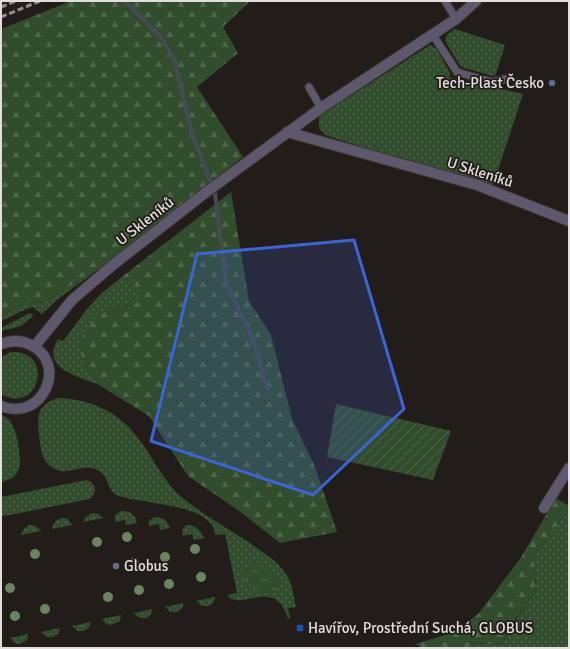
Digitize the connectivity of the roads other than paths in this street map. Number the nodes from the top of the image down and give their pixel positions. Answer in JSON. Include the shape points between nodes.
{"nodes":[{"id":1,"x":445,"y":1,"type":"edge"},
{"id":2,"x":476,"y":1,"type":"edge"},
{"id":3,"x":456,"y":19,"type":"junction"},
{"id":4,"x":433,"y":35,"type":"junction"},
{"id":5,"x":505,"y":79,"type":"dead end"},
{"id":6,"x":309,"y":87,"type":"dead end"},
{"id":7,"x":321,"y":108,"type":"junction"},
{"id":8,"x":287,"y":132,"type":"junction"},
{"id":9,"x":569,"y":221,"type":"edge"},
{"id":10,"x":1,"y":344,"type":"edge"},
{"id":11,"x":34,"y":346,"type":"junction"},
{"id":12,"x":1,"y":406,"type":"edge"},
{"id":13,"x":569,"y":468,"type":"edge"},
{"id":14,"x":544,"y":508,"type":"dead end"}],
"edges":[{"from":1,"to":3,"type":"lane"},
{"from":2,"to":3,"type":"street","name":"U Skleníků"},
{"from":3,"to":4,"type":"street","name":"U Skleníků"},
{"from":4,"to":5,"type":"lane","via":[[457,72],[492,82]]},
{"from":4,"to":7,"type":"street","name":"U Skleníků"},
{"from":6,"to":7,"type":"lane"},
{"from":7,"to":8,"type":"street","name":"U Skleníků"},
{"from":8,"to":9,"type":"street","name":"U Skleníků","via":[[477,185]]},
{"from":8,"to":11,"type":"street","name":"U Skleníků","via":[[205,192],[114,264],[72,300]]},
{"from":10,"to":11,"type":"street","via":[[16,341]]},
{"from":11,"to":12,"type":"street","via":[[45,358],[48,366],[49,381],[46,389],[42,396],[29,406],[12,409]]},
{"from":13,"to":14,"type":"street"}]}
